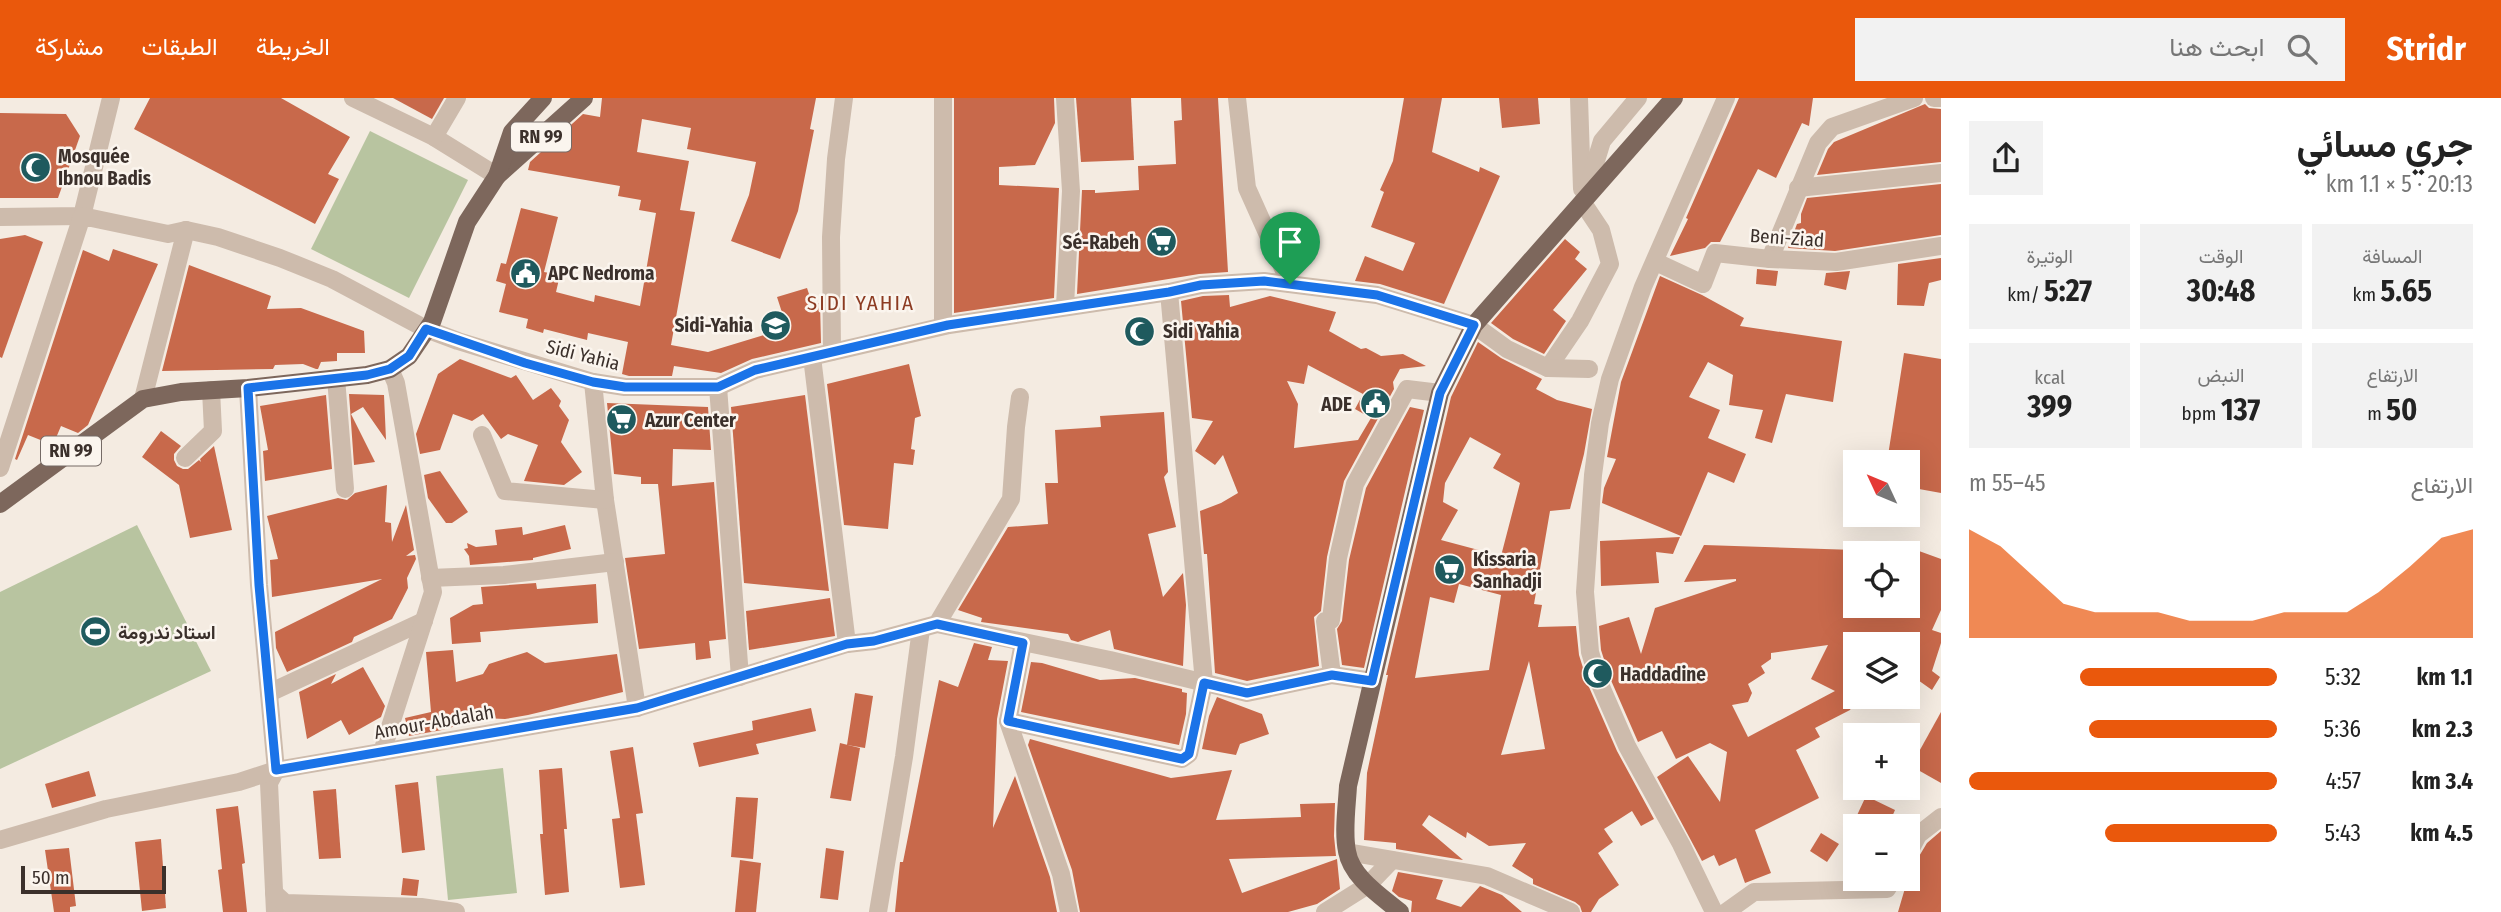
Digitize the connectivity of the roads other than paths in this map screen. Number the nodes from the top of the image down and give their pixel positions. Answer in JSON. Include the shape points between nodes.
{"nodes":[{"id":1,"x":111,"y":98,"type":"edge"},
{"id":2,"x":353,"y":98,"type":"edge"},
{"id":3,"x":457,"y":98,"type":"edge"},
{"id":4,"x":543,"y":98,"type":"edge"},
{"id":5,"x":584,"y":98,"type":"edge"},
{"id":6,"x":844,"y":98,"type":"edge"},
{"id":7,"x":943,"y":98,"type":"edge"},
{"id":8,"x":1065,"y":98,"type":"edge"},
{"id":9,"x":1237,"y":98,"type":"edge"},
{"id":10,"x":1579,"y":98,"type":"edge"},
{"id":11,"x":1637,"y":98,"type":"edge"},
{"id":12,"x":1674,"y":98,"type":"edge"},
{"id":13,"x":1726,"y":98,"type":"edge"},
{"id":14,"x":1914,"y":98,"type":"edge"},
{"id":15,"x":1934,"y":98,"type":"edge"},
{"id":16,"x":1941,"y":98,"type":"edge"},
{"id":17,"x":433,"y":136,"type":"junction"},
{"id":18,"x":1941,"y":173,"type":"edge"},
{"id":19,"x":497,"y":176,"type":"junction"},
{"id":20,"x":1798,"y":188,"type":"junction"},
{"id":21,"x":1583,"y":203,"type":"junction"},
{"id":22,"x":82,"y":216,"type":"junction"},
{"id":23,"x":0,"y":217,"type":"edge"},
{"id":24,"x":186,"y":230,"type":"junction"},
{"id":25,"x":1941,"y":246,"type":"edge"},
{"id":26,"x":1770,"y":260,"type":"junction"},
{"id":27,"x":1656,"y":261,"type":"junction"},
{"id":28,"x":1290,"y":284,"type":"junction"},
{"id":29,"x":1169,"y":292,"type":"junction"},
{"id":30,"x":1065,"y":306,"type":"junction"},
{"id":31,"x":1474,"y":325,"type":"junction"},
{"id":32,"x":943,"y":326,"type":"junction"},
{"id":33,"x":426,"y":329,"type":"junction"},
{"id":34,"x":832,"y":352,"type":"junction"},
{"id":35,"x":812,"y":357,"type":"junction"},
{"id":36,"x":1548,"y":368,"type":"junction"},
{"id":37,"x":390,"y":369,"type":"junction"},
{"id":38,"x":1589,"y":369,"type":"dead end"},
{"id":39,"x":336,"y":378,"type":"junction"},
{"id":40,"x":593,"y":382,"type":"junction"},
{"id":41,"x":718,"y":387,"type":"junction"},
{"id":42,"x":248,"y":388,"type":"junction"},
{"id":43,"x":211,"y":390,"type":"junction"},
{"id":44,"x":1440,"y":393,"type":"junction"},
{"id":45,"x":1020,"y":397,"type":"dead end"},
{"id":46,"x":143,"y":399,"type":"junction"},
{"id":47,"x":482,"y":435,"type":"dead end"},
{"id":48,"x":185,"y":458,"type":"dead end"},
{"id":49,"x":0,"y":468,"type":"edge"},
{"id":50,"x":345,"y":489,"type":"dead end"},
{"id":51,"x":606,"y":499,"type":"junction"},
{"id":52,"x":0,"y":504,"type":"edge"},
{"id":53,"x":615,"y":562,"type":"junction"},
{"id":54,"x":430,"y":578,"type":"junction"},
{"id":55,"x":424,"y":621,"type":"junction"},
{"id":56,"x":929,"y":626,"type":"junction"},
{"id":57,"x":1023,"y":643,"type":"junction"},
{"id":58,"x":847,"y":644,"type":"junction"},
{"id":59,"x":1332,"y":675,"type":"junction"},
{"id":60,"x":740,"y":677,"type":"junction"},
{"id":61,"x":1372,"y":681,"type":"junction"},
{"id":62,"x":1204,"y":683,"type":"junction"},
{"id":63,"x":269,"y":693,"type":"junction"},
{"id":64,"x":637,"y":708,"type":"junction"},
{"id":65,"x":1008,"y":721,"type":"junction"},
{"id":66,"x":382,"y":752,"type":"junction"},
{"id":67,"x":276,"y":770,"type":"junction"},
{"id":68,"x":1941,"y":817,"type":"edge"},
{"id":69,"x":1920,"y":833,"type":"edge"},
{"id":70,"x":0,"y":840,"type":"edge"},
{"id":71,"x":1347,"y":852,"type":"junction"},
{"id":72,"x":1392,"y":860,"type":"junction"},
{"id":73,"x":1368,"y":885,"type":"junction"},
{"id":74,"x":1843,"y":887,"type":"edge"},
{"id":75,"x":274,"y":893,"type":"junction"},
{"id":76,"x":275,"y":912,"type":"edge"},
{"id":77,"x":456,"y":912,"type":"edge"},
{"id":78,"x":878,"y":912,"type":"edge"},
{"id":79,"x":1069,"y":912,"type":"edge"},
{"id":80,"x":1325,"y":912,"type":"edge"},
{"id":81,"x":1400,"y":912,"type":"edge"},
{"id":82,"x":1571,"y":912,"type":"edge"},
{"id":83,"x":1714,"y":912,"type":"edge"},
{"id":84,"x":1726,"y":912,"type":"edge"}],
"edges":[{"from":1,"to":22,"type":"street"},
{"from":2,"to":17,"type":"street"},
{"from":3,"to":17,"type":"street"},
{"from":4,"to":19,"type":"main road","number":"RN 99","via":[[512,132]]},
{"from":5,"to":19,"type":"main road","number":"RN 99"},
{"from":6,"to":34,"type":"street","via":[[831,237]]},
{"from":7,"to":32,"type":"street"},
{"from":8,"to":30,"type":"street","via":[[1072,191]]},
{"from":9,"to":28,"type":"street","via":[[1247,188]]},
{"from":10,"to":21,"type":"street"},
{"from":11,"to":21,"type":"street","via":[[1602,141]]},
{"from":12,"to":21,"type":"main road"},
{"from":13,"to":27,"type":"street"},
{"from":14,"to":20,"type":"street","via":[[1832,127],[1818,143]]},
{"from":15,"to":16,"type":"street"},
{"from":17,"to":19,"type":"street"},
{"from":18,"to":20,"type":"street"},
{"from":19,"to":33,"type":"main road","number":"RN 99","via":[[467,222]]},
{"from":20,"to":26,"type":"street"},
{"from":21,"to":31,"type":"main road"},
{"from":21,"to":36,"type":"street","via":[[1601,230],[1610,264]]},
{"from":22,"to":23,"type":"street","name":"Sidi Yahia"},
{"from":22,"to":24,"type":"street","name":"Sidi Yahia","via":[[168,234]]},
{"from":22,"to":49,"type":"street"},
{"from":24,"to":33,"type":"street","name":"Sidi Yahia","via":[[218,237],[332,279]]},
{"from":24,"to":46,"type":"street"},
{"from":25,"to":26,"type":"street","name":"Beni-Ziad","via":[[1836,262]]},
{"from":26,"to":27,"type":"street","name":"Beni-Ziad","via":[[1715,253],[1703,284]]},
{"from":27,"to":83,"type":"street","via":[[1609,379],[1593,475],[1584,592],[1590,652],[1599,682],[1627,746]]},
{"from":28,"to":29,"type":"street","name":"Sidi Yahia","via":[[1214,284]]},
{"from":28,"to":31,"type":"street","name":"Sidi Yahia","via":[[1377,295]]},
{"from":29,"to":30,"type":"street","name":"Sidi Yahia"},
{"from":29,"to":62,"type":"street"},
{"from":30,"to":32,"type":"street","name":"Sidi Yahia"},
{"from":31,"to":36,"type":"street","name":"Sidi Yahia","via":[[1507,349]]},
{"from":31,"to":44,"type":"main road"},
{"from":32,"to":34,"type":"street","name":"Sidi Yahia"},
{"from":33,"to":37,"type":"main road","number":"RN 99","via":[[409,356]]},
{"from":33,"to":40,"type":"street","name":"Sidi Yahia"},
{"from":34,"to":35,"type":"street","name":"Sidi Yahia"},
{"from":35,"to":41,"type":"street","name":"Sidi Yahia","via":[[755,370]]},
{"from":35,"to":58,"type":"street"},
{"from":36,"to":38,"type":"street"},
{"from":37,"to":39,"type":"main road","number":"RN 99"},
{"from":37,"to":54,"type":"street"},
{"from":39,"to":42,"type":"main road","number":"RN 99"},
{"from":39,"to":50,"type":"street"},
{"from":40,"to":41,"type":"street","name":"Sidi Yahia","via":[[625,387]]},
{"from":40,"to":51,"type":"street"},
{"from":41,"to":60,"type":"street"},
{"from":42,"to":43,"type":"main road","number":"RN 99"},
{"from":42,"to":63,"type":"street"},
{"from":43,"to":46,"type":"main road","number":"RN 99"},
{"from":43,"to":48,"type":"street","via":[[213,431]]},
{"from":44,"to":59,"type":"street","via":[[1407,389],[1355,484],[1338,558],[1331,620],[1325,621]]},
{"from":44,"to":61,"type":"main road"},
{"from":45,"to":56,"type":"street","via":[[1011,499]]},
{"from":46,"to":52,"type":"main road","number":"RN 99"},
{"from":47,"to":51,"type":"street","via":[[505,491]]},
{"from":51,"to":53,"type":"street"},
{"from":53,"to":54,"type":"street"},
{"from":53,"to":64,"type":"street"},
{"from":54,"to":55,"type":"street","via":[[433,592]]},
{"from":55,"to":63,"type":"street"},
{"from":55,"to":66,"type":"street"},
{"from":56,"to":57,"type":"street"},
{"from":56,"to":58,"type":"street","name":"Amour-Abdalah"},
{"from":56,"to":78,"type":"street"},
{"from":57,"to":62,"type":"street"},
{"from":57,"to":65,"type":"street"},
{"from":58,"to":60,"type":"street","name":"Amour-Abdalah"},
{"from":59,"to":61,"type":"street"},
{"from":59,"to":62,"type":"street","via":[[1247,693]]},
{"from":60,"to":64,"type":"street","name":"Amour-Abdalah"},
{"from":61,"to":71,"type":"main road","via":[[1348,786]]},
{"from":62,"to":65,"type":"street","via":[[1189,754],[1182,759]]},
{"from":63,"to":67,"type":"street"},
{"from":64,"to":66,"type":"street","name":"Amour-Abdalah"},
{"from":65,"to":79,"type":"street","via":[[1062,874]]},
{"from":66,"to":67,"type":"street","name":"Amour-Abdalah"},
{"from":67,"to":70,"type":"street","name":"Amour-Abdalah","via":[[106,809]]},
{"from":67,"to":75,"type":"street","via":[[269,783]]},
{"from":68,"to":69,"type":"street"},
{"from":71,"to":72,"type":"street"},
{"from":71,"to":73,"type":"main road"},
{"from":72,"to":73,"type":"street"},
{"from":72,"to":82,"type":"street","via":[[1487,876]]},
{"from":73,"to":80,"type":"street"},
{"from":73,"to":81,"type":"main road"},
{"from":74,"to":84,"type":"street","via":[[1754,892]]},
{"from":75,"to":76,"type":"street"},
{"from":75,"to":77,"type":"street","via":[[285,903]]}]}
